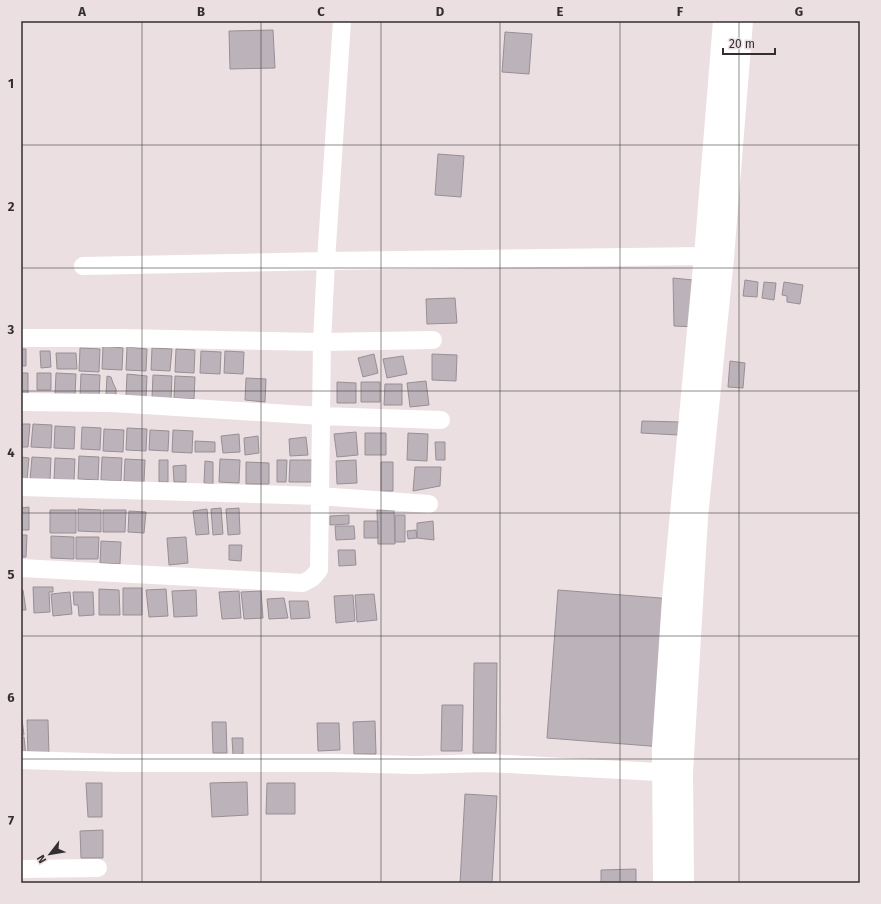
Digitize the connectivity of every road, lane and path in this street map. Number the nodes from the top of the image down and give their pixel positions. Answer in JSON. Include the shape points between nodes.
{"nodes":[{"id":1,"x":342,"y":21,"type":"edge"},
{"id":2,"x":724,"y":21,"type":"edge"},
{"id":3,"x":742,"y":21,"type":"edge"},
{"id":4,"x":714,"y":257,"type":"junction"},
{"id":5,"x":326,"y":261,"type":"junction"},
{"id":6,"x":83,"y":266,"type":"dead end"},
{"id":7,"x":21,"y":338,"type":"edge"},
{"id":8,"x":433,"y":340,"type":"dead end"},
{"id":9,"x":322,"y":342,"type":"junction"},
{"id":10,"x":21,"y":402,"type":"edge"},
{"id":11,"x":321,"y":416,"type":"junction"},
{"id":12,"x":441,"y":420,"type":"dead end"},
{"id":13,"x":21,"y":487,"type":"edge"},
{"id":14,"x":319,"y":496,"type":"junction"},
{"id":15,"x":429,"y":504,"type":"dead end"},
{"id":16,"x":21,"y":568,"type":"edge"},
{"id":17,"x":21,"y":760,"type":"edge"},
{"id":18,"x":672,"y":773,"type":"junction"},
{"id":19,"x":98,"y":868,"type":"dead end"},
{"id":20,"x":21,"y":870,"type":"edge"},
{"id":21,"x":664,"y":883,"type":"edge"},
{"id":22,"x":683,"y":883,"type":"edge"}],
"edges":[{"from":1,"to":5,"type":"street"},
{"from":2,"to":4,"type":"street"},
{"from":3,"to":4,"type":"street"},
{"from":4,"to":5,"type":"street"},
{"from":4,"to":18,"type":"street","via":[[689,516],[663,740]]},
{"from":5,"to":6,"type":"street"},
{"from":5,"to":9,"type":"street"},
{"from":7,"to":9,"type":"street"},
{"from":8,"to":9,"type":"street"},
{"from":9,"to":11,"type":"street"},
{"from":10,"to":11,"type":"street","via":[[112,403]]},
{"from":11,"to":12,"type":"street"},
{"from":11,"to":14,"type":"street"},
{"from":13,"to":14,"type":"street"},
{"from":14,"to":15,"type":"street"},
{"from":14,"to":16,"type":"street","via":[[319,570],[304,583]]},
{"from":17,"to":18,"type":"street","via":[[415,765],[488,763]]},
{"from":18,"to":21,"type":"street"},
{"from":18,"to":22,"type":"street"},
{"from":19,"to":20,"type":"street"}]}
